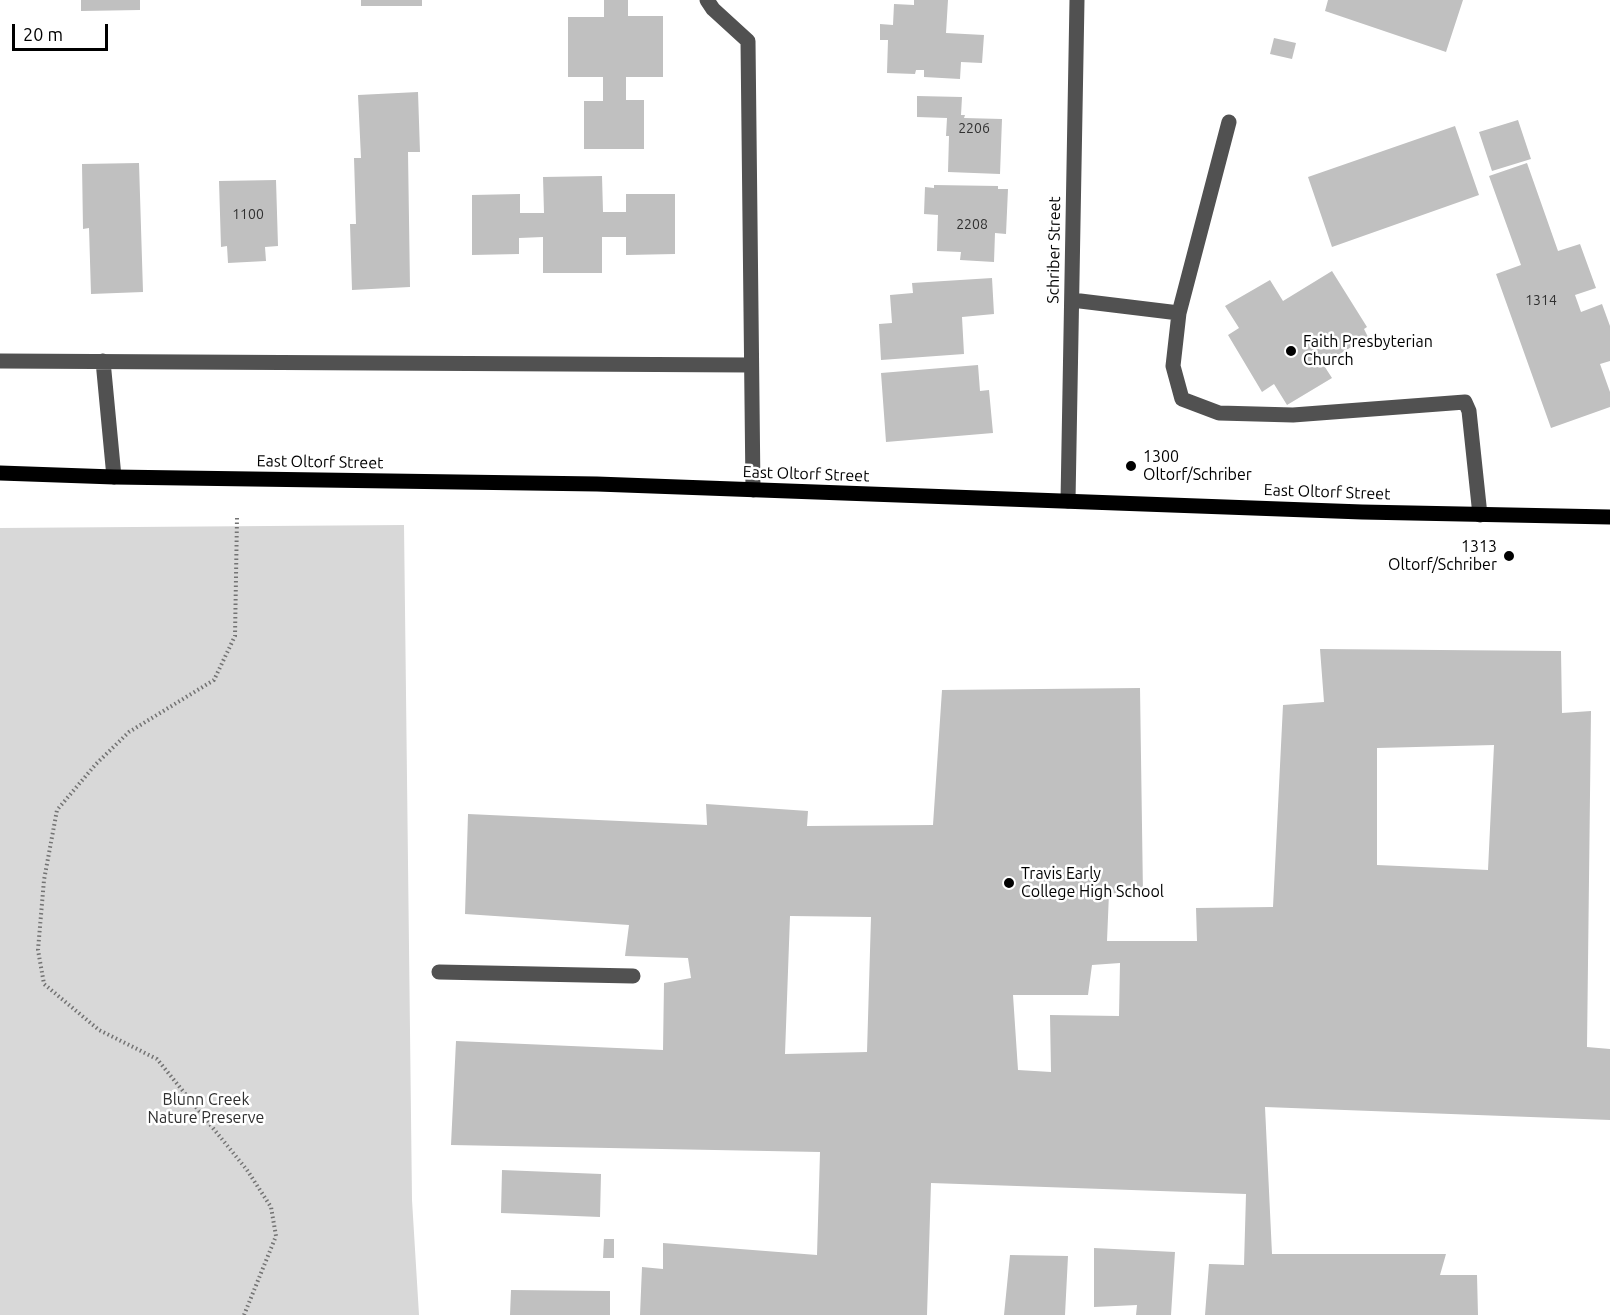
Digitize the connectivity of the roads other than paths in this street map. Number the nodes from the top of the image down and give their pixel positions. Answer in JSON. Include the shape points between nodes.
{"nodes":[{"id":1,"x":707,"y":0,"type":"edge"},
{"id":2,"x":1077,"y":0,"type":"edge"},
{"id":3,"x":1229,"y":122,"type":"dead end"},
{"id":4,"x":1071,"y":300,"type":"junction"},
{"id":5,"x":1179,"y":313,"type":"junction"},
{"id":6,"x":0,"y":361,"type":"edge"},
{"id":7,"x":103,"y":361,"type":"junction"},
{"id":8,"x":750,"y":365,"type":"junction"},
{"id":9,"x":0,"y":473,"type":"edge"},
{"id":10,"x":114,"y":477,"type":"junction"},
{"id":11,"x":753,"y":490,"type":"junction"},
{"id":12,"x":1068,"y":501,"type":"junction"},
{"id":13,"x":1480,"y":515,"type":"junction"},
{"id":14,"x":1610,"y":517,"type":"edge"},
{"id":15,"x":439,"y":972,"type":"dead end"},
{"id":16,"x":633,"y":976,"type":"dead end"}],
"edges":[{"from":1,"to":8,"type":"street","via":[[748,40]]},
{"from":2,"to":4,"type":"street","name":"Schriber Street"},
{"from":3,"to":5,"type":"street"},
{"from":4,"to":5,"type":"street"},
{"from":4,"to":12,"type":"street","name":"Schriber Street"},
{"from":5,"to":13,"type":"street","via":[[1173,366],[1182,399],[1219,413],[1293,415],[1465,402]]},
{"from":6,"to":7,"type":"street"},
{"from":7,"to":8,"type":"street"},
{"from":7,"to":10,"type":"street"},
{"from":8,"to":11,"type":"street"},
{"from":9,"to":10,"type":"main road","name":"East Oltorf Street"},
{"from":10,"to":11,"type":"main road","name":"East Oltorf Street"},
{"from":11,"to":12,"type":"main road","name":"East Oltorf Street"},
{"from":12,"to":13,"type":"main road","name":"East Oltorf Street"},
{"from":13,"to":14,"type":"main road","name":"East Oltorf Street"},
{"from":15,"to":16,"type":"street"}]}
